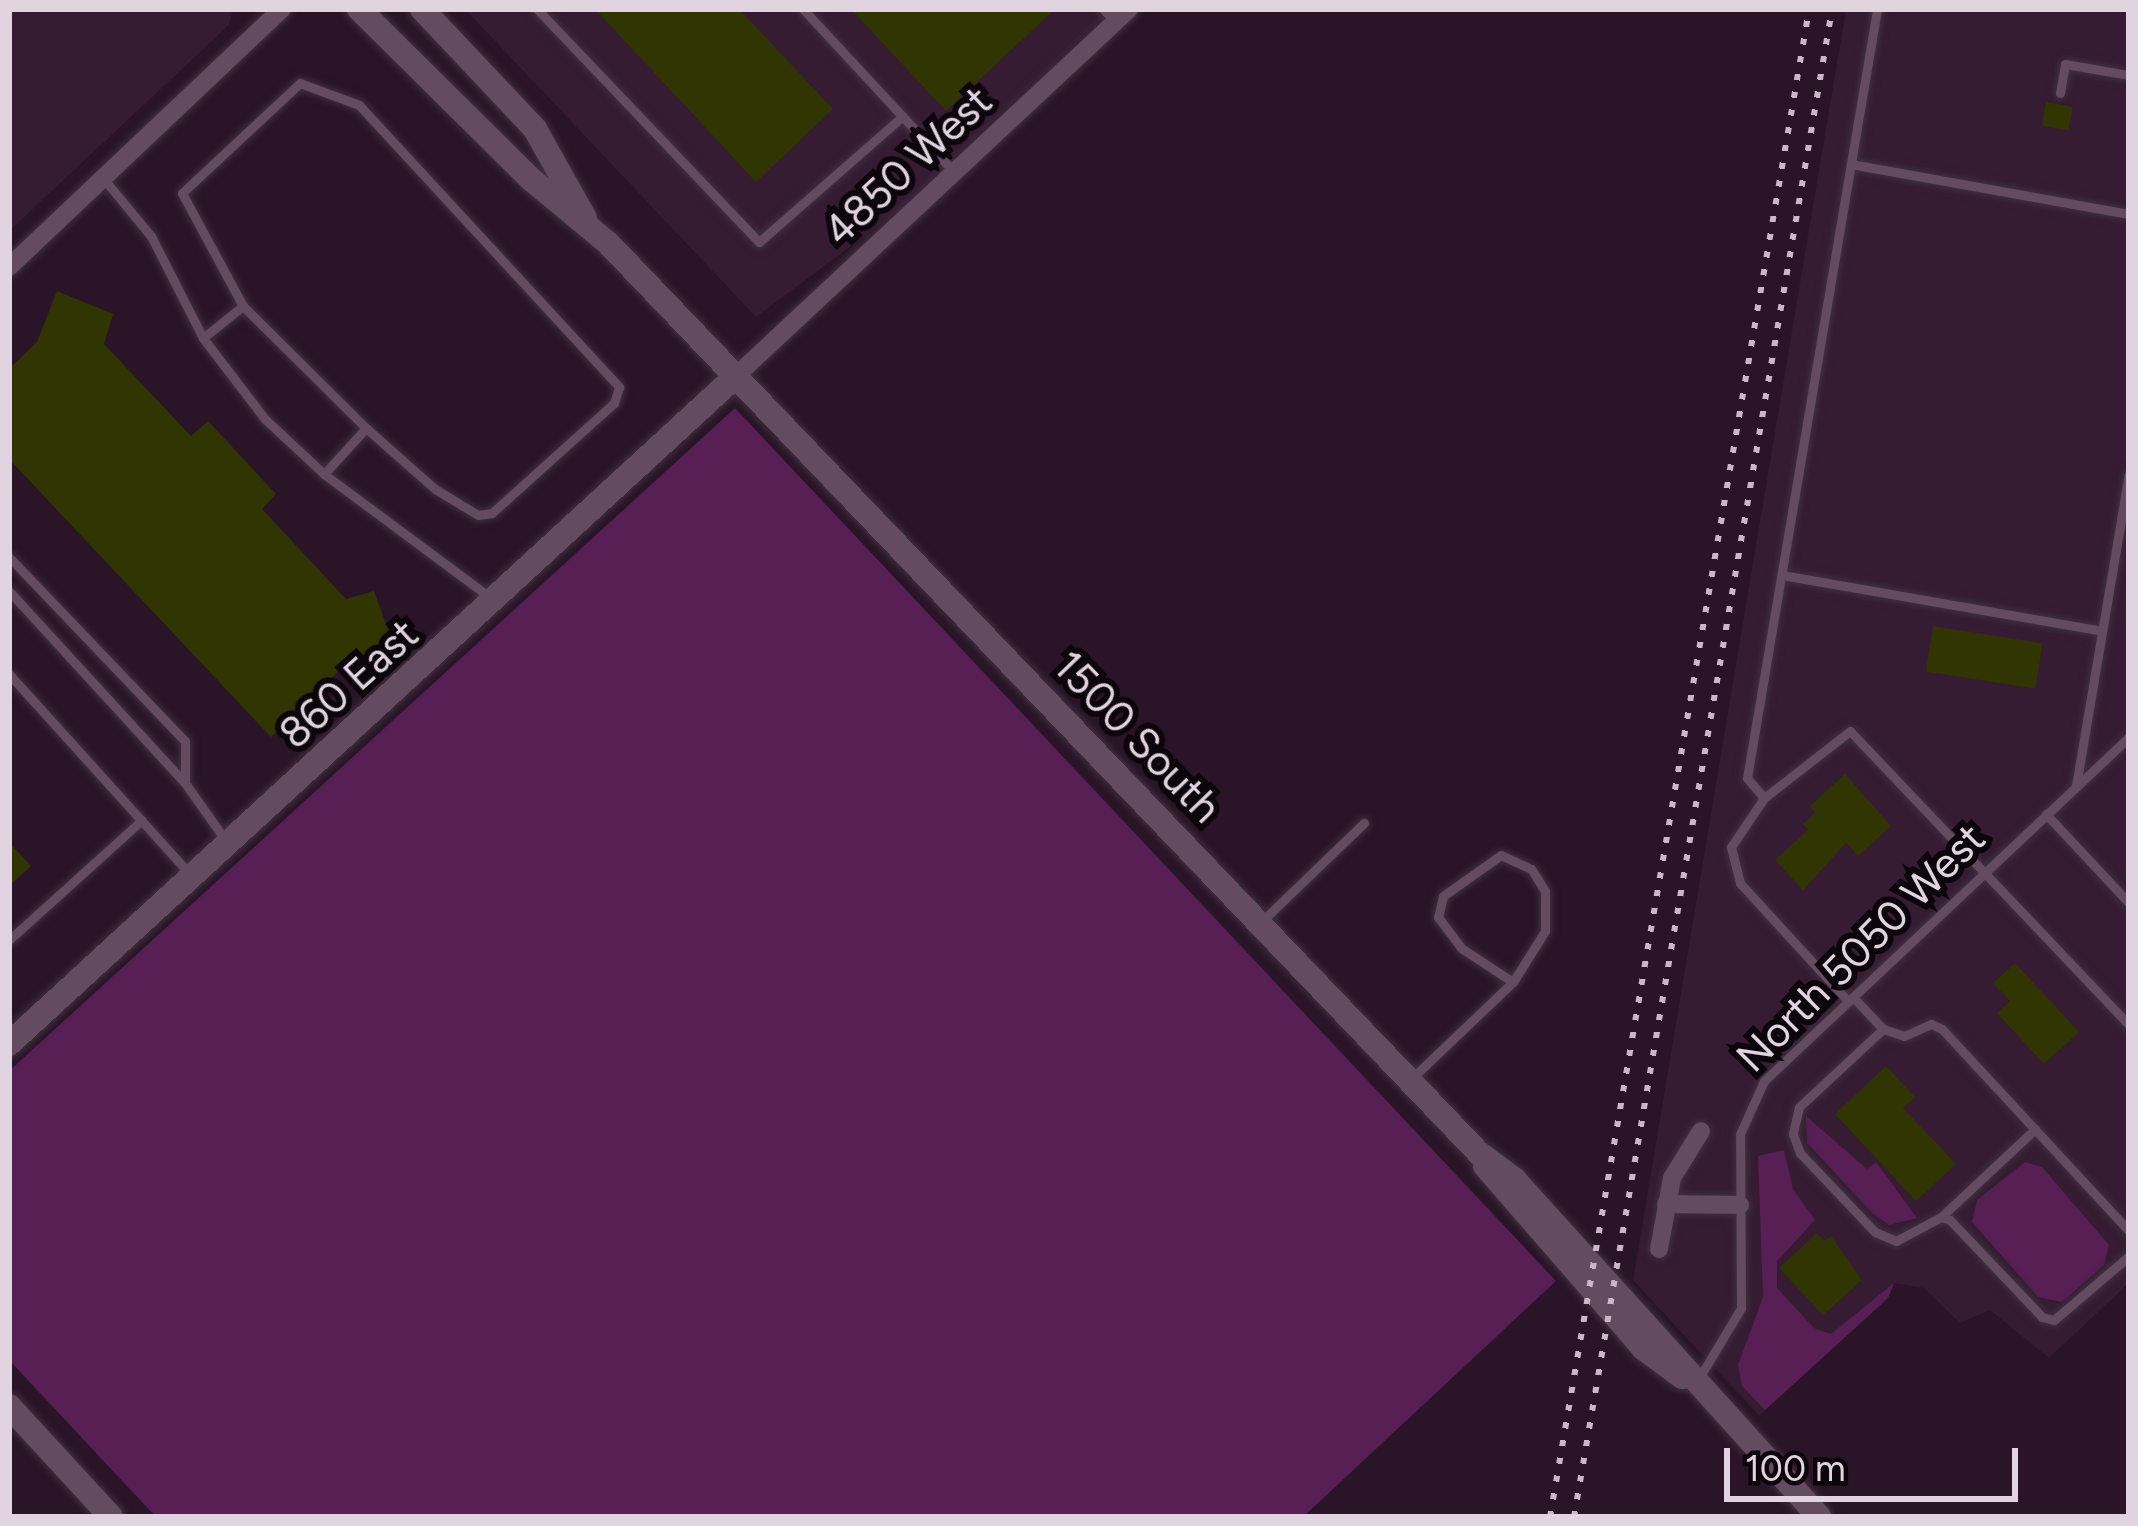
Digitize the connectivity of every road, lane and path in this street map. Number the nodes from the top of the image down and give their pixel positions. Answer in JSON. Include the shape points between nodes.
{"nodes":[{"id":1,"x":282,"y":9,"type":"edge"},
{"id":2,"x":359,"y":9,"type":"edge"},
{"id":3,"x":422,"y":9,"type":"edge"},
{"id":4,"x":537,"y":9,"type":"edge"},
{"id":5,"x":803,"y":9,"type":"edge"},
{"id":6,"x":1877,"y":9,"type":"edge"},
{"id":7,"x":1116,"y":13,"type":"edge"},
{"id":8,"x":2129,"y":75,"type":"edge"},
{"id":9,"x":2060,"y":93,"type":"dead end"},
{"id":10,"x":903,"y":116,"type":"junction"},
{"id":11,"x":1851,"y":164,"type":"junction"},
{"id":12,"x":954,"y":172,"type":"junction"},
{"id":13,"x":103,"y":178,"type":"junction"},
{"id":14,"x":2129,"y":214,"type":"edge"},
{"id":15,"x":586,"y":220,"type":"junction"},
{"id":16,"x":9,"y":267,"type":"edge"},
{"id":17,"x":243,"y":306,"type":"junction"},
{"id":18,"x":203,"y":338,"type":"junction"},
{"id":19,"x":736,"y":376,"type":"junction"},
{"id":20,"x":366,"y":428,"type":"junction"},
{"id":21,"x":324,"y":474,"type":"junction"},
{"id":22,"x":2129,"y":474,"type":"edge"},
{"id":23,"x":9,"y":557,"type":"edge"},
{"id":24,"x":1782,"y":574,"type":"junction"},
{"id":25,"x":9,"y":591,"type":"edge"},
{"id":26,"x":497,"y":604,"type":"junction"},
{"id":27,"x":2102,"y":631,"type":"junction"},
{"id":28,"x":9,"y":674,"type":"edge"},
{"id":29,"x":2129,"y":737,"type":"edge"},
{"id":30,"x":185,"y":784,"type":"junction"},
{"id":31,"x":2076,"y":787,"type":"junction"},
{"id":32,"x":1764,"y":798,"type":"junction"},
{"id":33,"x":2046,"y":814,"type":"junction"},
{"id":34,"x":142,"y":820,"type":"junction"},
{"id":35,"x":1364,"y":824,"type":"dead end"},
{"id":36,"x":230,"y":845,"type":"junction"},
{"id":37,"x":1985,"y":870,"type":"junction"},
{"id":38,"x":194,"y":878,"type":"junction"},
{"id":39,"x":2129,"y":903,"type":"edge"},
{"id":40,"x":1261,"y":922,"type":"junction"},
{"id":41,"x":9,"y":940,"type":"edge"},
{"id":42,"x":1513,"y":982,"type":"junction"},
{"id":43,"x":1851,"y":999,"type":"junction"},
{"id":44,"x":2129,"y":1025,"type":"edge"},
{"id":45,"x":1883,"y":1029,"type":"junction"},
{"id":46,"x":12,"y":1035,"type":"edge"},
{"id":47,"x":1410,"y":1080,"type":"junction"},
{"id":48,"x":2035,"y":1129,"type":"junction"},
{"id":49,"x":1701,"y":1131,"type":"dead end"},
{"id":50,"x":1666,"y":1204,"type":"junction"},
{"id":51,"x":1740,"y":1204,"type":"junction"},
{"id":52,"x":1941,"y":1216,"type":"junction"},
{"id":53,"x":2129,"y":1231,"type":"edge"},
{"id":54,"x":1659,"y":1249,"type":"dead end"},
{"id":55,"x":2129,"y":1256,"type":"edge"},
{"id":56,"x":1696,"y":1383,"type":"junction"},
{"id":57,"x":9,"y":1406,"type":"edge"},
{"id":58,"x":111,"y":1517,"type":"edge"},
{"id":59,"x":1819,"y":1517,"type":"edge"}],
"edges":[{"from":1,"to":13,"type":"street"},
{"from":2,"to":15,"type":"street","via":[[532,180]]},
{"from":3,"to":15,"type":"street","via":[[535,129]]},
{"from":4,"to":10,"type":"lane","via":[[759,242]]},
{"from":5,"to":10,"type":"lane"},
{"from":6,"to":11,"type":"lane"},
{"from":7,"to":12,"type":"street","name":"4850 West"},
{"from":8,"to":9,"type":"lane","via":[[2066,64]]},
{"from":10,"to":12,"type":"lane"},
{"from":11,"to":14,"type":"lane"},
{"from":11,"to":24,"type":"lane"},
{"from":12,"to":19,"type":"street","name":"4850 West"},
{"from":13,"to":16,"type":"street"},
{"from":13,"to":18,"type":"lane","via":[[151,236]]},
{"from":15,"to":19,"type":"street","name":"1500 South"},
{"from":17,"to":18,"type":"lane"},
{"from":17,"to":20,"type":"lane"},
{"from":17,"to":20,"type":"lane","via":[[182,193],[300,83],[359,105],[619,387],[597,418],[491,513],[478,515]]},
{"from":18,"to":21,"type":"lane","via":[[266,419]]},
{"from":19,"to":26,"type":"street","name":"860 East"},
{"from":19,"to":40,"type":"street","name":"1500 South"},
{"from":20,"to":21,"type":"lane"},
{"from":21,"to":26,"type":"lane"},
{"from":22,"to":27,"type":"lane"},
{"from":23,"to":30,"type":"lane","via":[[185,741]]},
{"from":24,"to":27,"type":"lane"},
{"from":24,"to":32,"type":"lane","via":[[1748,778]]},
{"from":25,"to":30,"type":"lane"},
{"from":26,"to":36,"type":"street","name":"860 East"},
{"from":27,"to":31,"type":"lane"},
{"from":28,"to":34,"type":"lane"},
{"from":29,"to":31,"type":"lane","name":"North 5050 West"},
{"from":30,"to":36,"type":"lane"},
{"from":31,"to":33,"type":"lane","name":"North 5050 West"},
{"from":32,"to":37,"type":"lane","via":[[1850,731]]},
{"from":32,"to":43,"type":"lane","via":[[1735,831],[1732,866]]},
{"from":33,"to":37,"type":"lane","name":"North 5050 West"},
{"from":33,"to":39,"type":"lane"},
{"from":34,"to":38,"type":"lane"},
{"from":34,"to":41,"type":"lane"},
{"from":35,"to":40,"type":"lane"},
{"from":36,"to":38,"type":"street","name":"860 East"},
{"from":37,"to":43,"type":"lane","name":"North 5050 West"},
{"from":37,"to":44,"type":"lane"},
{"from":38,"to":46,"type":"street","name":"860 East"},
{"from":40,"to":47,"type":"street","name":"1500 South"},
{"from":42,"to":42,"type":"lane","via":[[1545,931],[1547,910],[1531,868],[1502,855],[1443,896],[1438,916],[1461,948]]},
{"from":42,"to":47,"type":"lane"},
{"from":43,"to":45,"type":"lane"},
{"from":43,"to":51,"type":"lane","name":"North 5050 West","via":[[1764,1081],[1748,1109]]},
{"from":45,"to":48,"type":"lane","via":[[1904,1036],[1931,1024],[1942,1029]]},
{"from":45,"to":52,"type":"lane","via":[[1798,1107],[1795,1144],[1885,1239],[1906,1238]]},
{"from":47,"to":56,"type":"street","name":"1500 South","via":[[1643,1348]]},
{"from":48,"to":52,"type":"lane"},
{"from":48,"to":53,"type":"lane"},
{"from":49,"to":50,"type":"street","via":[[1677,1166]]},
{"from":50,"to":51,"type":"street"},
{"from":50,"to":54,"type":"street"},
{"from":51,"to":56,"type":"lane","name":"North 5050 West","via":[[1741,1308]]},
{"from":52,"to":55,"type":"lane","via":[[2042,1318],[2068,1314]]},
{"from":56,"to":59,"type":"street","name":"1500 South"},
{"from":57,"to":58,"type":"street"}]}
